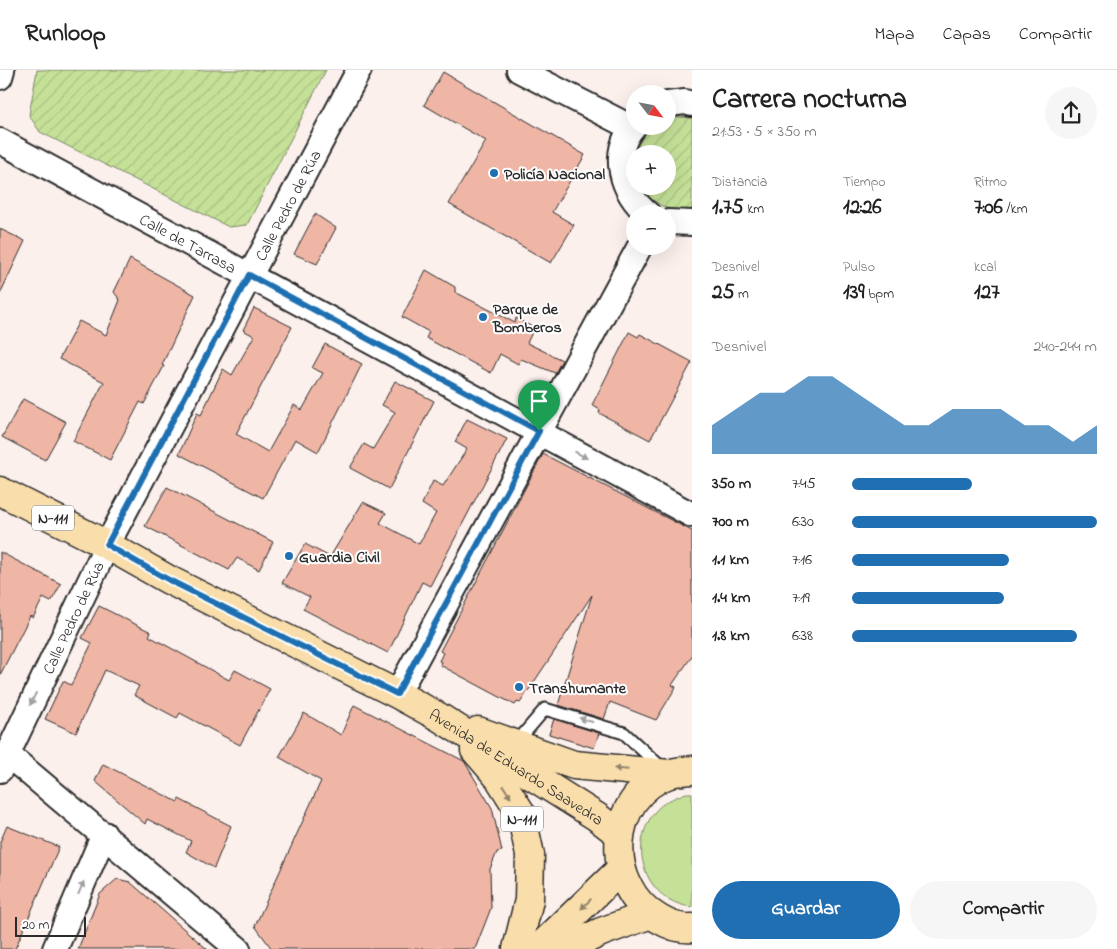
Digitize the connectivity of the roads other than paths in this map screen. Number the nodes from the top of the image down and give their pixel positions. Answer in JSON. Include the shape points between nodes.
{"nodes":[{"id":1,"x":2,"y":70,"type":"edge"},
{"id":2,"x":359,"y":70,"type":"edge"},
{"id":3,"x":519,"y":70,"type":"edge"},
{"id":4,"x":0,"y":77,"type":"edge"},
{"id":5,"x":676,"y":104,"type":"edge"},
{"id":6,"x":692,"y":104,"type":"edge"},
{"id":7,"x":626,"y":124,"type":"edge"},
{"id":8,"x":629,"y":135,"type":"edge"},
{"id":9,"x":0,"y":141,"type":"edge"},
{"id":10,"x":637,"y":205,"type":"edge"},
{"id":11,"x":676,"y":222,"type":"edge"},
{"id":12,"x":692,"y":223,"type":"edge"},
{"id":13,"x":635,"y":255,"type":"edge"},
{"id":14,"x":249,"y":275,"type":"junction"},
{"id":15,"x":539,"y":431,"type":"junction"},
{"id":16,"x":0,"y":492,"type":"edge"},
{"id":17,"x":692,"y":515,"type":"edge"},
{"id":18,"x":107,"y":545,"type":"junction"},
{"id":19,"x":397,"y":694,"type":"junction"},
{"id":20,"x":439,"y":717,"type":"junction"},
{"id":21,"x":516,"y":743,"type":"junction"},
{"id":22,"x":4,"y":762,"type":"edge"},
{"id":23,"x":681,"y":772,"type":"edge"},
{"id":24,"x":104,"y":834,"type":"junction"},
{"id":25,"x":619,"y":834,"type":"junction"},
{"id":26,"x":620,"y":870,"type":"junction"},
{"id":27,"x":651,"y":914,"type":"junction"},
{"id":28,"x":692,"y":928,"type":"edge"},
{"id":29,"x":55,"y":949,"type":"edge"},
{"id":30,"x":238,"y":949,"type":"edge"},
{"id":31,"x":517,"y":949,"type":"edge"},
{"id":32,"x":538,"y":949,"type":"edge"},
{"id":33,"x":565,"y":949,"type":"edge"}],
"edges":[{"from":1,"to":4,"type":"street"},
{"from":2,"to":14,"type":"street","name":"Calle Pedro de Rúa"},
{"from":3,"to":7,"type":"street"},
{"from":5,"to":6,"type":"street"},
{"from":8,"to":10,"type":"street","via":[[623,147],[621,168],[626,189]]},
{"from":9,"to":14,"type":"street","name":"Calle de Tarrasa"},
{"from":11,"to":12,"type":"street"},
{"from":13,"to":15,"type":"street"},
{"from":14,"to":15,"type":"street","name":"Calle de Tarrasa"},
{"from":14,"to":18,"type":"street","name":"Calle Pedro de Rúa"},
{"from":15,"to":17,"type":"street","name":"Calle de Tarrasa","one_way":true},
{"from":15,"to":19,"type":"street"},
{"from":16,"to":18,"type":"main road","number":"N-111"},
{"from":18,"to":19,"type":"main road","number":"N-111","via":[[169,580]]},
{"from":18,"to":22,"type":"street","name":"Calle Pedro de Rúa","one_way":true},
{"from":19,"to":20,"type":"main road","number":"N-111"},
{"from":20,"to":21,"type":"main road","name":"Avenida de Eduardo Saavedra","number":"N-111"},
{"from":20,"to":25,"type":"main road","name":"Avenida de Eduardo Saavedra","number":"N-111"},
{"from":20,"to":31,"type":"main road","number":"N-111","one_way":true,"via":[[475,750],[499,778],[521,814],[530,855],[530,900]]},
{"from":23,"to":21,"type":"main road","name":"Avenida de Eduardo Saavedra","number":"N-111","one_way":true,"via":[[574,765]]},
{"from":23,"to":21,"type":"lane","one_way":true,"via":[[624,733],[545,709]]},
{"from":22,"to":24,"type":"street"},
{"from":23,"to":25,"type":"main road","via":[[652,784],[636,797]]},
{"from":29,"to":24,"type":"street","one_way":true},
{"from":24,"to":30,"type":"street"},
{"from":25,"to":26,"type":"main road"},
{"from":26,"to":27,"type":"main road","via":[[632,895]]},
{"from":26,"to":32,"type":"main road","one_way":true},
{"from":27,"to":28,"type":"main road","via":[[666,923]]},
{"from":27,"to":33,"type":"main road"}]}
